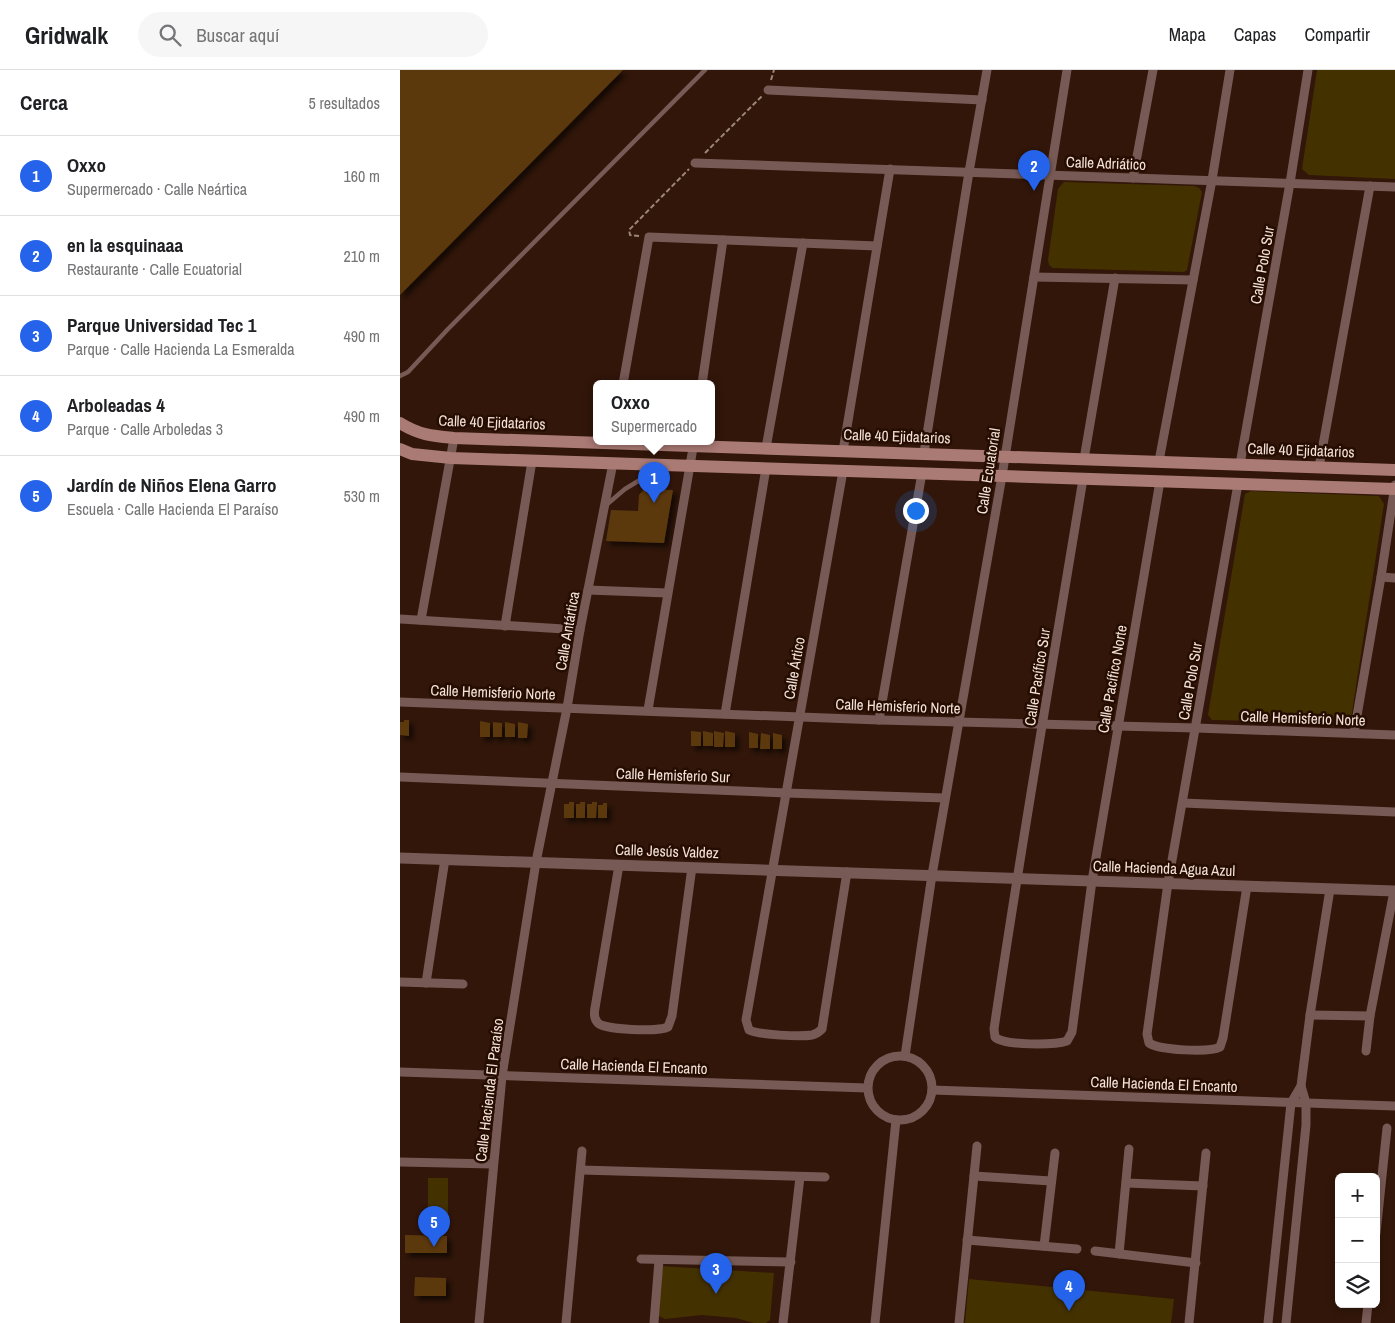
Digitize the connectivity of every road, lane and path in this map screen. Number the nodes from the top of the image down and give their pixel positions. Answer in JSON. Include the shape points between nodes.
{"nodes":[{"id":1,"x":705,"y":70,"type":"edge"},
{"id":2,"x":987,"y":70,"type":"edge"},
{"id":3,"x":1067,"y":70,"type":"edge"},
{"id":4,"x":1153,"y":70,"type":"edge"},
{"id":5,"x":1230,"y":70,"type":"edge"},
{"id":6,"x":1308,"y":70,"type":"edge"},
{"id":7,"x":768,"y":90,"type":"dead end"},
{"id":8,"x":982,"y":100,"type":"junction"},
{"id":9,"x":695,"y":163,"type":"dead end"},
{"id":10,"x":890,"y":169,"type":"junction"},
{"id":11,"x":969,"y":172,"type":"junction"},
{"id":12,"x":1049,"y":175,"type":"junction"},
{"id":13,"x":1134,"y":178,"type":"junction"},
{"id":14,"x":1212,"y":180,"type":"junction"},
{"id":15,"x":1290,"y":183,"type":"junction"},
{"id":16,"x":1370,"y":186,"type":"junction"},
{"id":17,"x":1395,"y":187,"type":"edge"},
{"id":18,"x":723,"y":240,"type":"junction"},
{"id":19,"x":803,"y":243,"type":"junction"},
{"id":20,"x":877,"y":246,"type":"junction"},
{"id":21,"x":1034,"y":277,"type":"junction"},
{"id":22,"x":1115,"y":278,"type":"junction"},
{"id":23,"x":1193,"y":280,"type":"junction"},
{"id":24,"x":400,"y":376,"type":"edge"},
{"id":25,"x":624,"y":380,"type":"edge"},
{"id":26,"x":703,"y":380,"type":"edge"},
{"id":27,"x":400,"y":423,"type":"edge"},
{"id":28,"x":454,"y":438,"type":"junction"},
{"id":29,"x":593,"y":441,"type":"edge"},
{"id":30,"x":694,"y":445,"type":"edge"},
{"id":31,"x":712,"y":445,"type":"edge"},
{"id":32,"x":766,"y":448,"type":"junction"},
{"id":33,"x":400,"y":449,"type":"edge"},
{"id":34,"x":843,"y":451,"type":"junction"},
{"id":35,"x":924,"y":453,"type":"junction"},
{"id":36,"x":1004,"y":456,"type":"junction"},
{"id":37,"x":450,"y":458,"type":"junction"},
{"id":38,"x":1084,"y":459,"type":"junction"},
{"id":39,"x":532,"y":461,"type":"junction"},
{"id":40,"x":1159,"y":462,"type":"junction"},
{"id":41,"x":613,"y":464,"type":"junction"},
{"id":42,"x":1240,"y":464,"type":"junction"},
{"id":43,"x":665,"y":465,"type":"junction"},
{"id":44,"x":690,"y":466,"type":"junction"},
{"id":45,"x":1319,"y":467,"type":"junction"},
{"id":46,"x":766,"y":468,"type":"junction"},
{"id":47,"x":1395,"y":470,"type":"edge"},
{"id":48,"x":843,"y":471,"type":"junction"},
{"id":49,"x":922,"y":473,"type":"junction"},
{"id":50,"x":1002,"y":476,"type":"junction"},
{"id":51,"x":1083,"y":479,"type":"junction"},
{"id":52,"x":1160,"y":481,"type":"junction"},
{"id":53,"x":1238,"y":484,"type":"junction"},
{"id":54,"x":1395,"y":488,"type":"edge"},
{"id":55,"x":604,"y":507,"type":"junction"},
{"id":56,"x":1381,"y":577,"type":"junction"},
{"id":57,"x":1395,"y":578,"type":"edge"},
{"id":58,"x":588,"y":590,"type":"junction"},
{"id":59,"x":667,"y":593,"type":"junction"},
{"id":60,"x":400,"y":619,"type":"edge"},
{"id":61,"x":421,"y":620,"type":"junction"},
{"id":62,"x":505,"y":626,"type":"junction"},
{"id":63,"x":580,"y":630,"type":"junction"},
{"id":64,"x":400,"y":702,"type":"edge"},
{"id":65,"x":567,"y":708,"type":"junction"},
{"id":66,"x":648,"y":710,"type":"junction"},
{"id":67,"x":725,"y":714,"type":"junction"},
{"id":68,"x":799,"y":717,"type":"junction"},
{"id":69,"x":878,"y":720,"type":"junction"},
{"id":70,"x":958,"y":722,"type":"junction"},
{"id":71,"x":1043,"y":725,"type":"junction"},
{"id":72,"x":1118,"y":726,"type":"junction"},
{"id":73,"x":1196,"y":728,"type":"junction"},
{"id":74,"x":1354,"y":733,"type":"junction"},
{"id":75,"x":1395,"y":735,"type":"edge"},
{"id":76,"x":400,"y":777,"type":"edge"},
{"id":77,"x":552,"y":784,"type":"junction"},
{"id":78,"x":786,"y":793,"type":"junction"},
{"id":79,"x":945,"y":798,"type":"junction"},
{"id":80,"x":1183,"y":803,"type":"junction"},
{"id":81,"x":1395,"y":812,"type":"edge"},
{"id":82,"x":400,"y":858,"type":"edge"},
{"id":83,"x":445,"y":859,"type":"junction"},
{"id":84,"x":536,"y":862,"type":"junction"},
{"id":85,"x":619,"y":865,"type":"junction"},
{"id":86,"x":692,"y":867,"type":"junction"},
{"id":87,"x":772,"y":870,"type":"junction"},
{"id":88,"x":847,"y":872,"type":"junction"},
{"id":89,"x":932,"y":875,"type":"junction"},
{"id":90,"x":1016,"y":878,"type":"junction"},
{"id":91,"x":1092,"y":881,"type":"junction"},
{"id":92,"x":1168,"y":883,"type":"junction"},
{"id":93,"x":1247,"y":886,"type":"junction"},
{"id":94,"x":1330,"y":889,"type":"junction"},
{"id":95,"x":1394,"y":891,"type":"edge"},
{"id":96,"x":400,"y":982,"type":"edge"},
{"id":97,"x":426,"y":983,"type":"junction"},
{"id":98,"x":463,"y":984,"type":"dead end"},
{"id":99,"x":1310,"y":1015,"type":"junction"},
{"id":100,"x":1370,"y":1016,"type":"junction"},
{"id":101,"x":1366,"y":1051,"type":"dead end"},
{"id":102,"x":905,"y":1056,"type":"junction"},
{"id":103,"x":400,"y":1072,"type":"edge"},
{"id":104,"x":502,"y":1076,"type":"junction"},
{"id":105,"x":1301,"y":1086,"type":"junction"},
{"id":106,"x":867,"y":1088,"type":"junction"},
{"id":107,"x":932,"y":1090,"type":"junction"},
{"id":108,"x":1291,"y":1102,"type":"junction"},
{"id":109,"x":1306,"y":1103,"type":"junction"},
{"id":110,"x":1395,"y":1106,"type":"edge"},
{"id":111,"x":896,"y":1120,"type":"junction"},
{"id":112,"x":1387,"y":1128,"type":"dead end"},
{"id":113,"x":977,"y":1146,"type":"dead end"},
{"id":114,"x":1129,"y":1149,"type":"dead end"},
{"id":115,"x":582,"y":1151,"type":"dead end"},
{"id":116,"x":1055,"y":1153,"type":"dead end"},
{"id":117,"x":1206,"y":1153,"type":"dead end"},
{"id":118,"x":1384,"y":1160,"type":"junction"},
{"id":119,"x":1395,"y":1160,"type":"edge"},
{"id":120,"x":400,"y":1162,"type":"edge"},
{"id":121,"x":493,"y":1164,"type":"junction"},
{"id":122,"x":581,"y":1170,"type":"junction"},
{"id":123,"x":974,"y":1176,"type":"junction"},
{"id":124,"x":800,"y":1177,"type":"junction"},
{"id":125,"x":825,"y":1178,"type":"dead end"},
{"id":126,"x":1051,"y":1181,"type":"junction"},
{"id":127,"x":1126,"y":1183,"type":"junction"},
{"id":128,"x":1203,"y":1186,"type":"junction"},
{"id":129,"x":1378,"y":1218,"type":"edge"},
{"id":130,"x":967,"y":1240,"type":"junction"},
{"id":131,"x":1044,"y":1246,"type":"junction"},
{"id":132,"x":1077,"y":1249,"type":"dead end"},
{"id":133,"x":1095,"y":1251,"type":"dead end"},
{"id":134,"x":1119,"y":1254,"type":"junction"},
{"id":135,"x":642,"y":1259,"type":"dead end"},
{"id":136,"x":659,"y":1260,"type":"junction"},
{"id":137,"x":791,"y":1262,"type":"junction"},
{"id":138,"x":1196,"y":1263,"type":"junction"},
{"id":139,"x":1368,"y":1308,"type":"edge"},
{"id":140,"x":479,"y":1323,"type":"edge"},
{"id":141,"x":566,"y":1323,"type":"edge"},
{"id":142,"x":654,"y":1323,"type":"edge"},
{"id":143,"x":784,"y":1323,"type":"edge"},
{"id":144,"x":875,"y":1323,"type":"edge"},
{"id":145,"x":959,"y":1323,"type":"edge"},
{"id":146,"x":1189,"y":1323,"type":"edge"},
{"id":147,"x":1268,"y":1323,"type":"edge"},
{"id":148,"x":1286,"y":1323,"type":"edge"},
{"id":149,"x":1366,"y":1323,"type":"edge"}],
"edges":[{"from":1,"to":24,"type":"lane","via":[[408,372]]},
{"from":2,"to":8,"type":"street"},
{"from":3,"to":12,"type":"street","name":"Calle Ecuatorial"},
{"from":4,"to":13,"type":"street"},
{"from":5,"to":14,"type":"street"},
{"from":6,"to":15,"type":"street","name":"Calle Polo Sur"},
{"from":7,"to":8,"type":"street"},
{"from":8,"to":11,"type":"street"},
{"from":9,"to":10,"type":"street","name":"Calle Adriático"},
{"from":10,"to":11,"type":"street","name":"Calle Adriático"},
{"from":10,"to":20,"type":"street"},
{"from":11,"to":12,"type":"street","name":"Calle Adriático"},
{"from":11,"to":35,"type":"street"},
{"from":12,"to":13,"type":"street","name":"Calle Adriático"},
{"from":12,"to":21,"type":"street","name":"Calle Ecuatorial"},
{"from":13,"to":14,"type":"street","name":"Calle Adriático"},
{"from":14,"to":15,"type":"street","name":"Calle Adriático"},
{"from":14,"to":23,"type":"street"},
{"from":15,"to":16,"type":"street","name":"Calle Adriático"},
{"from":15,"to":42,"type":"street","name":"Calle Polo Sur"},
{"from":16,"to":17,"type":"street","name":"Calle Adriático"},
{"from":16,"to":45,"type":"street"},
{"from":18,"to":19,"type":"street"},
{"from":18,"to":25,"type":"street","via":[[649,237]]},
{"from":18,"to":26,"type":"street"},
{"from":19,"to":20,"type":"street"},
{"from":19,"to":32,"type":"street"},
{"from":20,"to":34,"type":"street"},
{"from":21,"to":22,"type":"street"},
{"from":21,"to":36,"type":"street","name":"Calle Ecuatorial"},
{"from":22,"to":23,"type":"street"},
{"from":22,"to":38,"type":"street"},
{"from":23,"to":40,"type":"street"},
{"from":27,"to":28,"type":"main road","name":"Calle 40 Ejidatarios","via":[[413,432]]},
{"from":28,"to":29,"type":"main road","name":"Calle 40 Ejidatarios"},
{"from":28,"to":37,"type":"street"},
{"from":30,"to":44,"type":"street"},
{"from":31,"to":32,"type":"main road","name":"Calle 40 Ejidatarios"},
{"from":32,"to":34,"type":"main road","name":"Calle 40 Ejidatarios"},
{"from":33,"to":37,"type":"main road","via":[[412,454]]},
{"from":34,"to":35,"type":"main road","name":"Calle 40 Ejidatarios"},
{"from":35,"to":36,"type":"main road","name":"Calle 40 Ejidatarios"},
{"from":36,"to":38,"type":"main road","name":"Calle 40 Ejidatarios"},
{"from":36,"to":50,"type":"street","name":"Calle Ecuatorial"},
{"from":37,"to":39,"type":"main road"},
{"from":37,"to":61,"type":"street"},
{"from":38,"to":40,"type":"main road","name":"Calle 40 Ejidatarios"},
{"from":39,"to":41,"type":"main road"},
{"from":39,"to":62,"type":"street"},
{"from":40,"to":42,"type":"main road","name":"Calle 40 Ejidatarios"},
{"from":41,"to":43,"type":"main road"},
{"from":41,"to":55,"type":"street","name":"Calle Antártica"},
{"from":42,"to":45,"type":"main road","name":"Calle 40 Ejidatarios"},
{"from":43,"to":44,"type":"main road"},
{"from":43,"to":55,"type":"lane","via":[[625,489]]},
{"from":44,"to":46,"type":"main road"},
{"from":44,"to":59,"type":"street"},
{"from":45,"to":47,"type":"main road","name":"Calle 40 Ejidatarios"},
{"from":46,"to":48,"type":"main road"},
{"from":46,"to":67,"type":"street"},
{"from":48,"to":49,"type":"main road"},
{"from":48,"to":68,"type":"street","name":"Calle Ártico"},
{"from":49,"to":50,"type":"main road"},
{"from":49,"to":69,"type":"street"},
{"from":50,"to":51,"type":"main road"},
{"from":50,"to":70,"type":"street","name":"Calle Ecuatorial"},
{"from":51,"to":52,"type":"main road"},
{"from":51,"to":71,"type":"street","name":"Calle Pacífico Sur"},
{"from":52,"to":53,"type":"main road"},
{"from":52,"to":72,"type":"street","name":"Calle Pacífico Norte"},
{"from":53,"to":54,"type":"main road"},
{"from":53,"to":73,"type":"street","name":"Calle Polo Sur"},
{"from":54,"to":56,"type":"street"},
{"from":55,"to":58,"type":"street","name":"Calle Antártica"},
{"from":56,"to":57,"type":"street"},
{"from":56,"to":74,"type":"street"},
{"from":58,"to":59,"type":"street"},
{"from":58,"to":63,"type":"street","name":"Calle Antártica"},
{"from":59,"to":66,"type":"street"},
{"from":60,"to":61,"type":"street"},
{"from":61,"to":62,"type":"street"},
{"from":62,"to":63,"type":"street"},
{"from":63,"to":65,"type":"street","name":"Calle Antártica"},
{"from":64,"to":65,"type":"street","name":"Calle Hemisferio Norte"},
{"from":65,"to":66,"type":"street","name":"Calle Hemisferio Norte"},
{"from":65,"to":77,"type":"street","name":"Calle Antártica"},
{"from":66,"to":67,"type":"street","name":"Calle Hemisferio Norte"},
{"from":67,"to":68,"type":"street","name":"Calle Hemisferio Norte"},
{"from":68,"to":69,"type":"street","name":"Calle Hemisferio Norte"},
{"from":68,"to":78,"type":"street","name":"Calle Ártico"},
{"from":69,"to":70,"type":"street","name":"Calle Hemisferio Norte"},
{"from":70,"to":71,"type":"street","name":"Calle Hemisferio Norte"},
{"from":70,"to":79,"type":"street","name":"Calle Ecuatorial"},
{"from":71,"to":72,"type":"street","name":"Calle Hemisferio Norte"},
{"from":71,"to":90,"type":"street","name":"Calle Pacífico Sur"},
{"from":72,"to":73,"type":"street","name":"Calle Hemisferio Norte"},
{"from":72,"to":91,"type":"street","name":"Calle Pacífico Norte"},
{"from":73,"to":74,"type":"street","name":"Calle Hemisferio Norte"},
{"from":73,"to":80,"type":"street","name":"Calle Polo Sur"},
{"from":74,"to":75,"type":"street","name":"Calle Hemisferio Norte"},
{"from":76,"to":77,"type":"street","name":"Calle Hemisferio Sur"},
{"from":77,"to":78,"type":"street","name":"Calle Hemisferio Sur"},
{"from":77,"to":84,"type":"street","name":"Calle Antártica"},
{"from":78,"to":79,"type":"street","name":"Calle Hemisferio Sur"},
{"from":78,"to":87,"type":"street","name":"Calle Ártico"},
{"from":79,"to":89,"type":"street","name":"Calle Ecuatorial"},
{"from":80,"to":81,"type":"street"},
{"from":80,"to":92,"type":"street","name":"Calle Polo Sur"},
{"from":82,"to":83,"type":"street","name":"Calle Jesús Valdez"},
{"from":83,"to":84,"type":"street","name":"Calle Jesús Valdez"},
{"from":83,"to":97,"type":"street"},
{"from":84,"to":85,"type":"street","name":"Calle Jesús Valdez"},
{"from":84,"to":104,"type":"street","name":"Calle Hacienda El Paraíso"},
{"from":85,"to":86,"type":"street","name":"Calle Jesús Valdez"},
{"from":85,"to":86,"type":"street","via":[[595,1019],[605,1027],[657,1030],[668,1027],[672,1016]]},
{"from":86,"to":87,"type":"street","name":"Calle Jesús Valdez"},
{"from":87,"to":88,"type":"street","name":"Calle Jesús Valdez"},
{"from":87,"to":88,"type":"street","name":"Calle Ártico","via":[[746,1025],[749,1030],[760,1034],[808,1036],[818,1033],[824,1025]]},
{"from":88,"to":89,"type":"street","name":"Calle Jesús Valdez"},
{"from":89,"to":90,"type":"street","name":"Calle Hacienda Agua Azul"},
{"from":89,"to":102,"type":"street","name":"Calle Ecuatorial"},
{"from":90,"to":91,"type":"street","name":"Calle Hacienda Agua Azul"},
{"from":90,"to":91,"type":"street","name":"Calle Pacífico Sur","via":[[994,1033],[1003,1042],[1056,1044],[1067,1041],[1072,1032]]},
{"from":91,"to":92,"type":"street","name":"Calle Hacienda Agua Azul"},
{"from":92,"to":93,"type":"street","name":"Calle Hacienda Agua Azul"},
{"from":92,"to":93,"type":"street","name":"Calle Polo Sur","via":[[1147,1039],[1152,1045],[1163,1048],[1220,1047]]},
{"from":93,"to":94,"type":"street","name":"Calle Hacienda Agua Azul"},
{"from":94,"to":95,"type":"street","name":"Calle Hacienda Agua Azul"},
{"from":94,"to":99,"type":"street"},
{"from":95,"to":100,"type":"street"},
{"from":96,"to":97,"type":"street"},
{"from":97,"to":98,"type":"street"},
{"from":99,"to":100,"type":"street"},
{"from":99,"to":105,"type":"street"},
{"from":100,"to":101,"type":"street"},
{"from":102,"to":106,"type":"street","via":[[879,1063]]},
{"from":102,"to":107,"type":"street","via":[[922,1064],[928,1072]]},
{"from":103,"to":104,"type":"street","name":"Calle Hacienda El Encanto"},
{"from":104,"to":106,"type":"street","name":"Calle Hacienda El Encanto"},
{"from":104,"to":121,"type":"street","name":"Calle Hacienda El Paraíso"},
{"from":105,"to":108,"type":"street"},
{"from":105,"to":109,"type":"street"},
{"from":106,"to":111,"type":"street","via":[[873,1106]]},
{"from":107,"to":108,"type":"street","name":"Calle Hacienda El Encanto"},
{"from":107,"to":111,"type":"street","via":[[930,1100],[920,1112],[907,1119]]},
{"from":108,"to":109,"type":"street","name":"Calle Hacienda El Encanto"},
{"from":108,"to":147,"type":"street"},
{"from":109,"to":110,"type":"street","name":"Calle Hacienda El Encanto"},
{"from":109,"to":148,"type":"street"},
{"from":111,"to":144,"type":"street"},
{"from":112,"to":118,"type":"street"},
{"from":113,"to":123,"type":"street"},
{"from":114,"to":127,"type":"street"},
{"from":115,"to":122,"type":"street"},
{"from":116,"to":126,"type":"street"},
{"from":117,"to":128,"type":"street"},
{"from":118,"to":119,"type":"street"},
{"from":118,"to":129,"type":"street"},
{"from":120,"to":121,"type":"street"},
{"from":121,"to":140,"type":"street","name":"Calle Hacienda El Paraíso"},
{"from":122,"to":124,"type":"street"},
{"from":122,"to":141,"type":"street"},
{"from":123,"to":126,"type":"street"},
{"from":123,"to":130,"type":"street"},
{"from":124,"to":125,"type":"street"},
{"from":124,"to":137,"type":"street"},
{"from":126,"to":131,"type":"street"},
{"from":127,"to":128,"type":"street"},
{"from":127,"to":134,"type":"street"},
{"from":128,"to":138,"type":"street"},
{"from":130,"to":131,"type":"street"},
{"from":130,"to":145,"type":"street"},
{"from":131,"to":132,"type":"street"},
{"from":133,"to":134,"type":"street"},
{"from":134,"to":138,"type":"street"},
{"from":135,"to":136,"type":"street"},
{"from":136,"to":137,"type":"street"},
{"from":136,"to":142,"type":"street"},
{"from":137,"to":143,"type":"street"},
{"from":138,"to":146,"type":"street"},
{"from":139,"to":149,"type":"street"}]}
